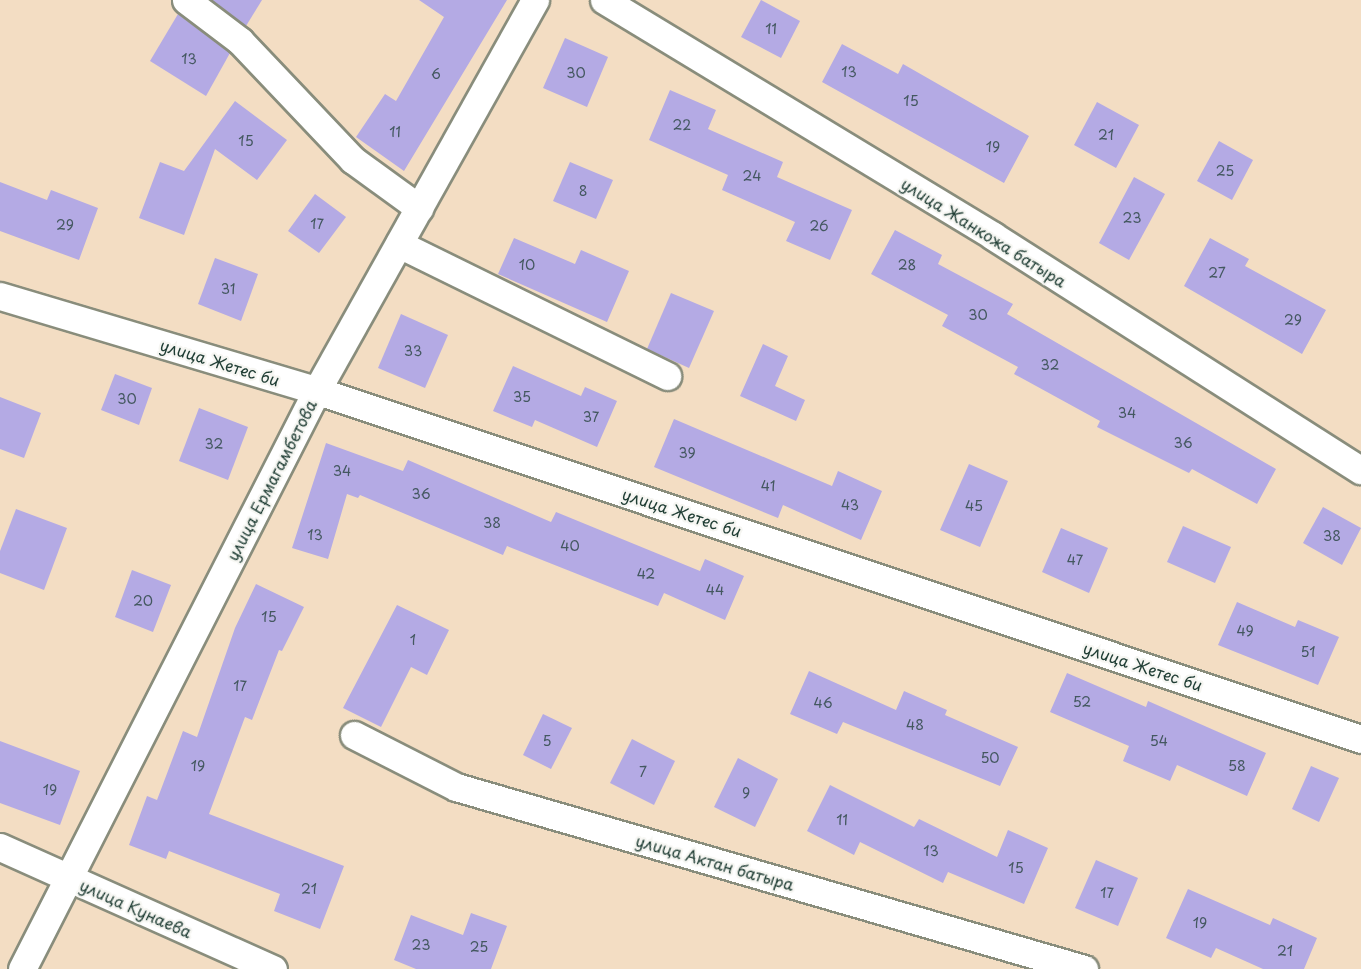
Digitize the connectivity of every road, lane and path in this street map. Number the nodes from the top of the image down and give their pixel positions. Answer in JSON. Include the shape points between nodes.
{"nodes":[{"id":1,"x":186,"y":0,"type":"edge"},
{"id":2,"x":535,"y":0,"type":"edge"},
{"id":3,"x":604,"y":0,"type":"edge"},
{"id":4,"x":419,"y":208,"type":"junction"},
{"id":5,"x":399,"y":244,"type":"junction"},
{"id":6,"x":0,"y":296,"type":"edge"},
{"id":7,"x":667,"y":376,"type":"dead end"},
{"id":8,"x":317,"y":390,"type":"junction"},
{"id":9,"x":1361,"y":470,"type":"edge"},
{"id":10,"x":354,"y":735,"type":"dead end"},
{"id":11,"x":1361,"y":739,"type":"edge"},
{"id":12,"x":0,"y":847,"type":"edge"},
{"id":13,"x":66,"y":876,"type":"junction"},
{"id":14,"x":22,"y":969,"type":"edge"},
{"id":15,"x":273,"y":969,"type":"edge"},
{"id":16,"x":1084,"y":969,"type":"edge"}],
"edges":[{"from":1,"to":4,"type":"street","via":[[240,41],[353,160]]},
{"from":2,"to":4,"type":"street","name":"улица Ермагамбетова"},
{"from":3,"to":9,"type":"street","name":"улица Жанкожа батыра","via":[[993,236]]},
{"from":4,"to":5,"type":"street","name":"улица Ермагамбетова"},
{"from":5,"to":7,"type":"street"},
{"from":5,"to":8,"type":"street","name":"улица Ермагамбетова"},
{"from":6,"to":8,"type":"street","name":"улица Жетес би"},
{"from":8,"to":11,"type":"street","name":"улица Жетес би"},
{"from":8,"to":13,"type":"street","name":"улица Ермагамбетова"},
{"from":10,"to":16,"type":"street","name":"улица Актан батыра","via":[[456,787]]},
{"from":12,"to":13,"type":"street","name":"улица Кунаева"},
{"from":13,"to":14,"type":"street","name":"улица Ермагамбетова"},
{"from":13,"to":15,"type":"street","name":"улица Кунаева"}]}
